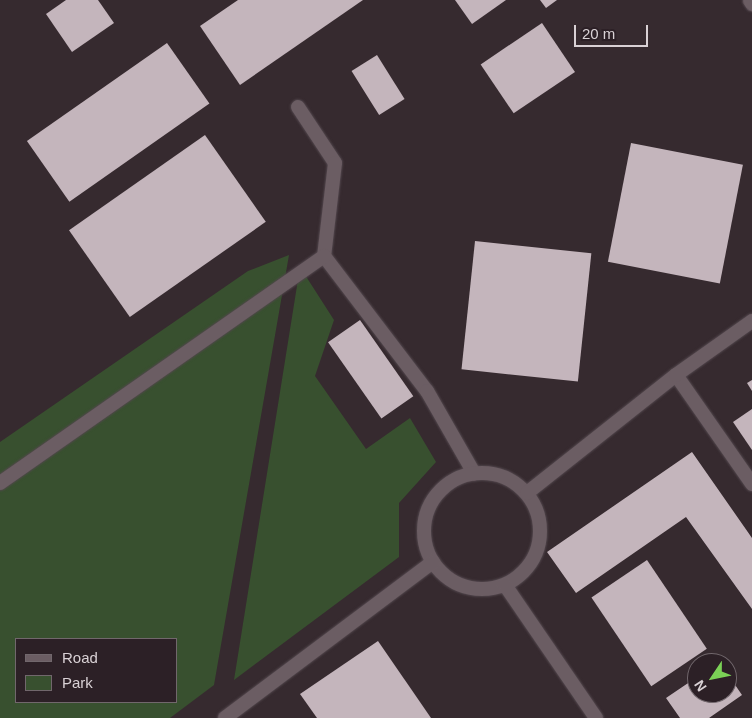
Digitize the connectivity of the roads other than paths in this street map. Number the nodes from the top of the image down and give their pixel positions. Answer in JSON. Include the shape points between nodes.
{"nodes":[{"id":1,"x":298,"y":107,"type":"dead end"},
{"id":2,"x":324,"y":256,"type":"junction"},
{"id":3,"x":752,"y":321,"type":"edge"},
{"id":4,"x":676,"y":375,"type":"junction"},
{"id":5,"x":474,"y":473,"type":"junction"},
{"id":6,"x":0,"y":483,"type":"edge"},
{"id":7,"x":752,"y":484,"type":"edge"},
{"id":8,"x":527,"y":493,"type":"junction"},
{"id":9,"x":433,"y":562,"type":"junction"},
{"id":10,"x":505,"y":585,"type":"junction"},
{"id":11,"x":225,"y":718,"type":"edge"},
{"id":12,"x":596,"y":718,"type":"edge"}],
"edges":[{"from":1,"to":2,"type":"lane","via":[[335,163]]},
{"from":2,"to":5,"type":"lane","via":[[427,391]]},
{"from":2,"to":6,"type":"lane"},
{"from":3,"to":4,"type":"lane"},
{"from":4,"to":7,"type":"lane"},
{"from":4,"to":8,"type":"lane"},
{"from":5,"to":8,"type":"lane","via":[[494,473],[512,480]]},
{"from":5,"to":9,"type":"lane","via":[[455,478],[440,490],[429,506],[424,525],[425,544]]},
{"from":8,"to":10,"type":"lane","via":[[536,509],[540,526],[539,545],[532,561]]},
{"from":9,"to":10,"type":"lane","via":[[447,577],[465,586],[485,589]]},
{"from":9,"to":11,"type":"lane"},
{"from":10,"to":12,"type":"lane"}]}
